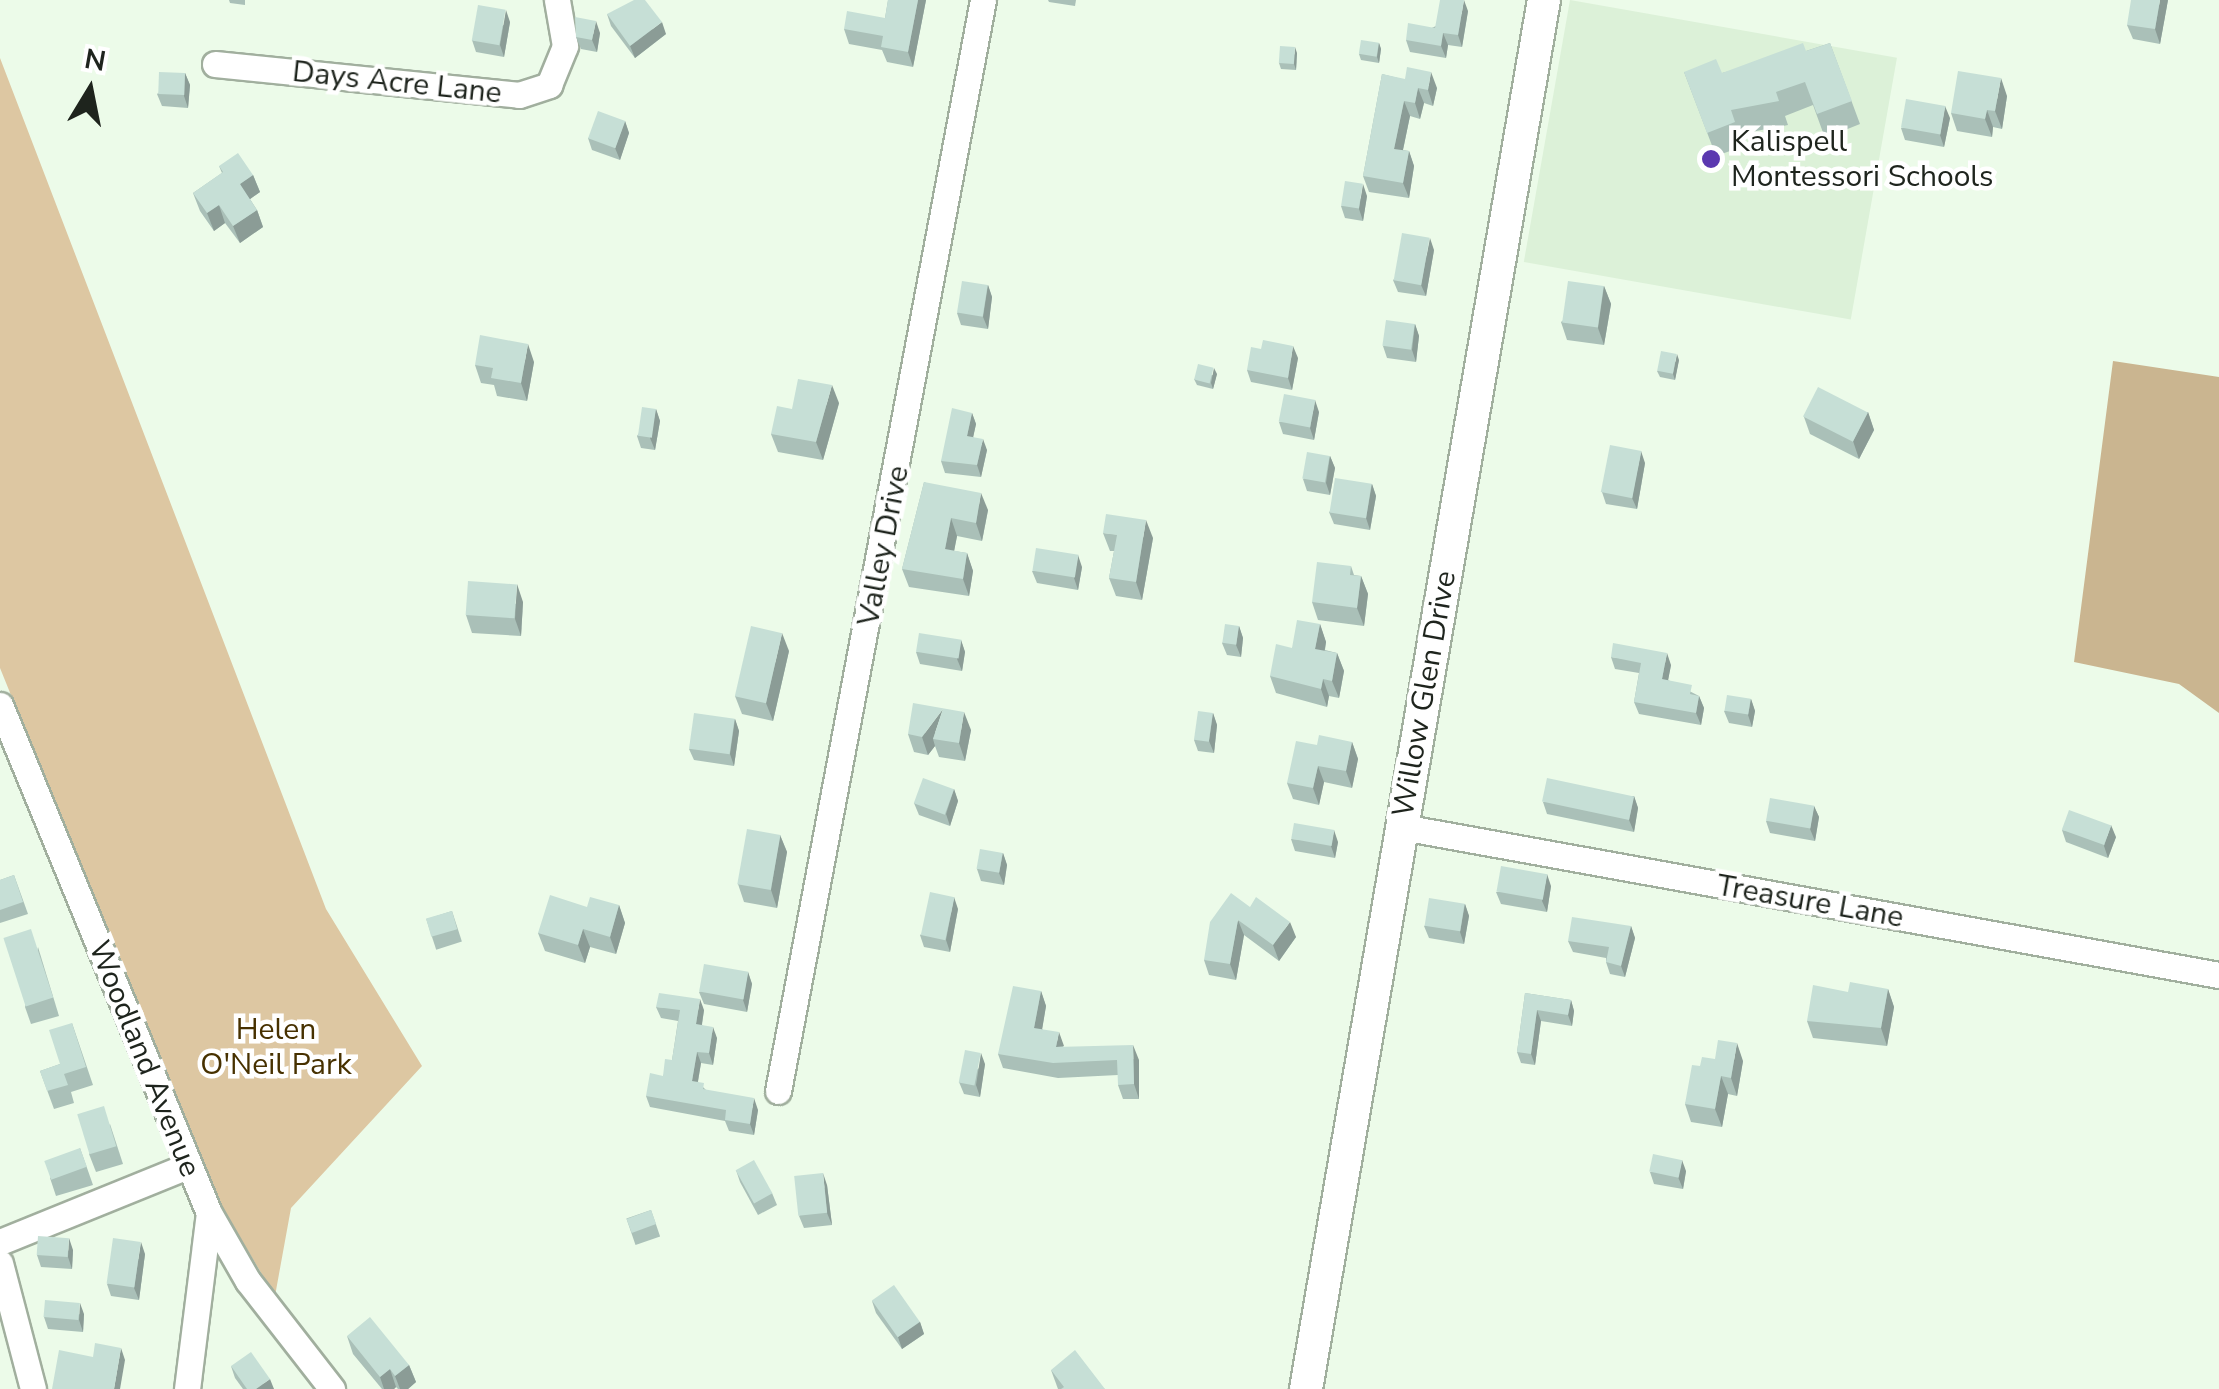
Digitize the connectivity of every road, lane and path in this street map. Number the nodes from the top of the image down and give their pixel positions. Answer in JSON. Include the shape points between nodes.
{"nodes":[{"id":1,"x":557,"y":0,"type":"edge"},
{"id":2,"x":983,"y":0,"type":"edge"},
{"id":3,"x":1544,"y":0,"type":"edge"},
{"id":4,"x":216,"y":64,"type":"dead end"},
{"id":5,"x":0,"y":705,"type":"edge"},
{"id":6,"x":1402,"y":827,"type":"junction"},
{"id":7,"x":2219,"y":975,"type":"edge"},
{"id":8,"x":778,"y":1091,"type":"dead end"},
{"id":9,"x":187,"y":1166,"type":"junction"},
{"id":10,"x":208,"y":1214,"type":"junction"},
{"id":11,"x":0,"y":1242,"type":"edge"},
{"id":12,"x":0,"y":1263,"type":"edge"},
{"id":13,"x":33,"y":1389,"type":"edge"},
{"id":14,"x":187,"y":1389,"type":"edge"},
{"id":15,"x":332,"y":1389,"type":"edge"},
{"id":16,"x":1306,"y":1389,"type":"edge"}],
"edges":[{"from":1,"to":4,"type":"street","name":"Days Acre Lane","via":[[565,46],[560,59],[549,85],[519,95]]},
{"from":2,"to":8,"type":"street","name":"Valley Drive"},
{"from":3,"to":6,"type":"main road","name":"Willow Glen Drive"},
{"from":5,"to":9,"type":"street","name":"Woodland Avenue"},
{"from":6,"to":7,"type":"street","name":"Treasure Lane"},
{"from":6,"to":16,"type":"main road","name":"Willow Glen Drive"},
{"from":9,"to":10,"type":"street","name":"Woodland Avenue"},
{"from":9,"to":11,"type":"street"},
{"from":10,"to":14,"type":"street"},
{"from":10,"to":15,"type":"street","name":"Woodland Avenue","via":[[248,1281]]},
{"from":12,"to":13,"type":"street"}]}
